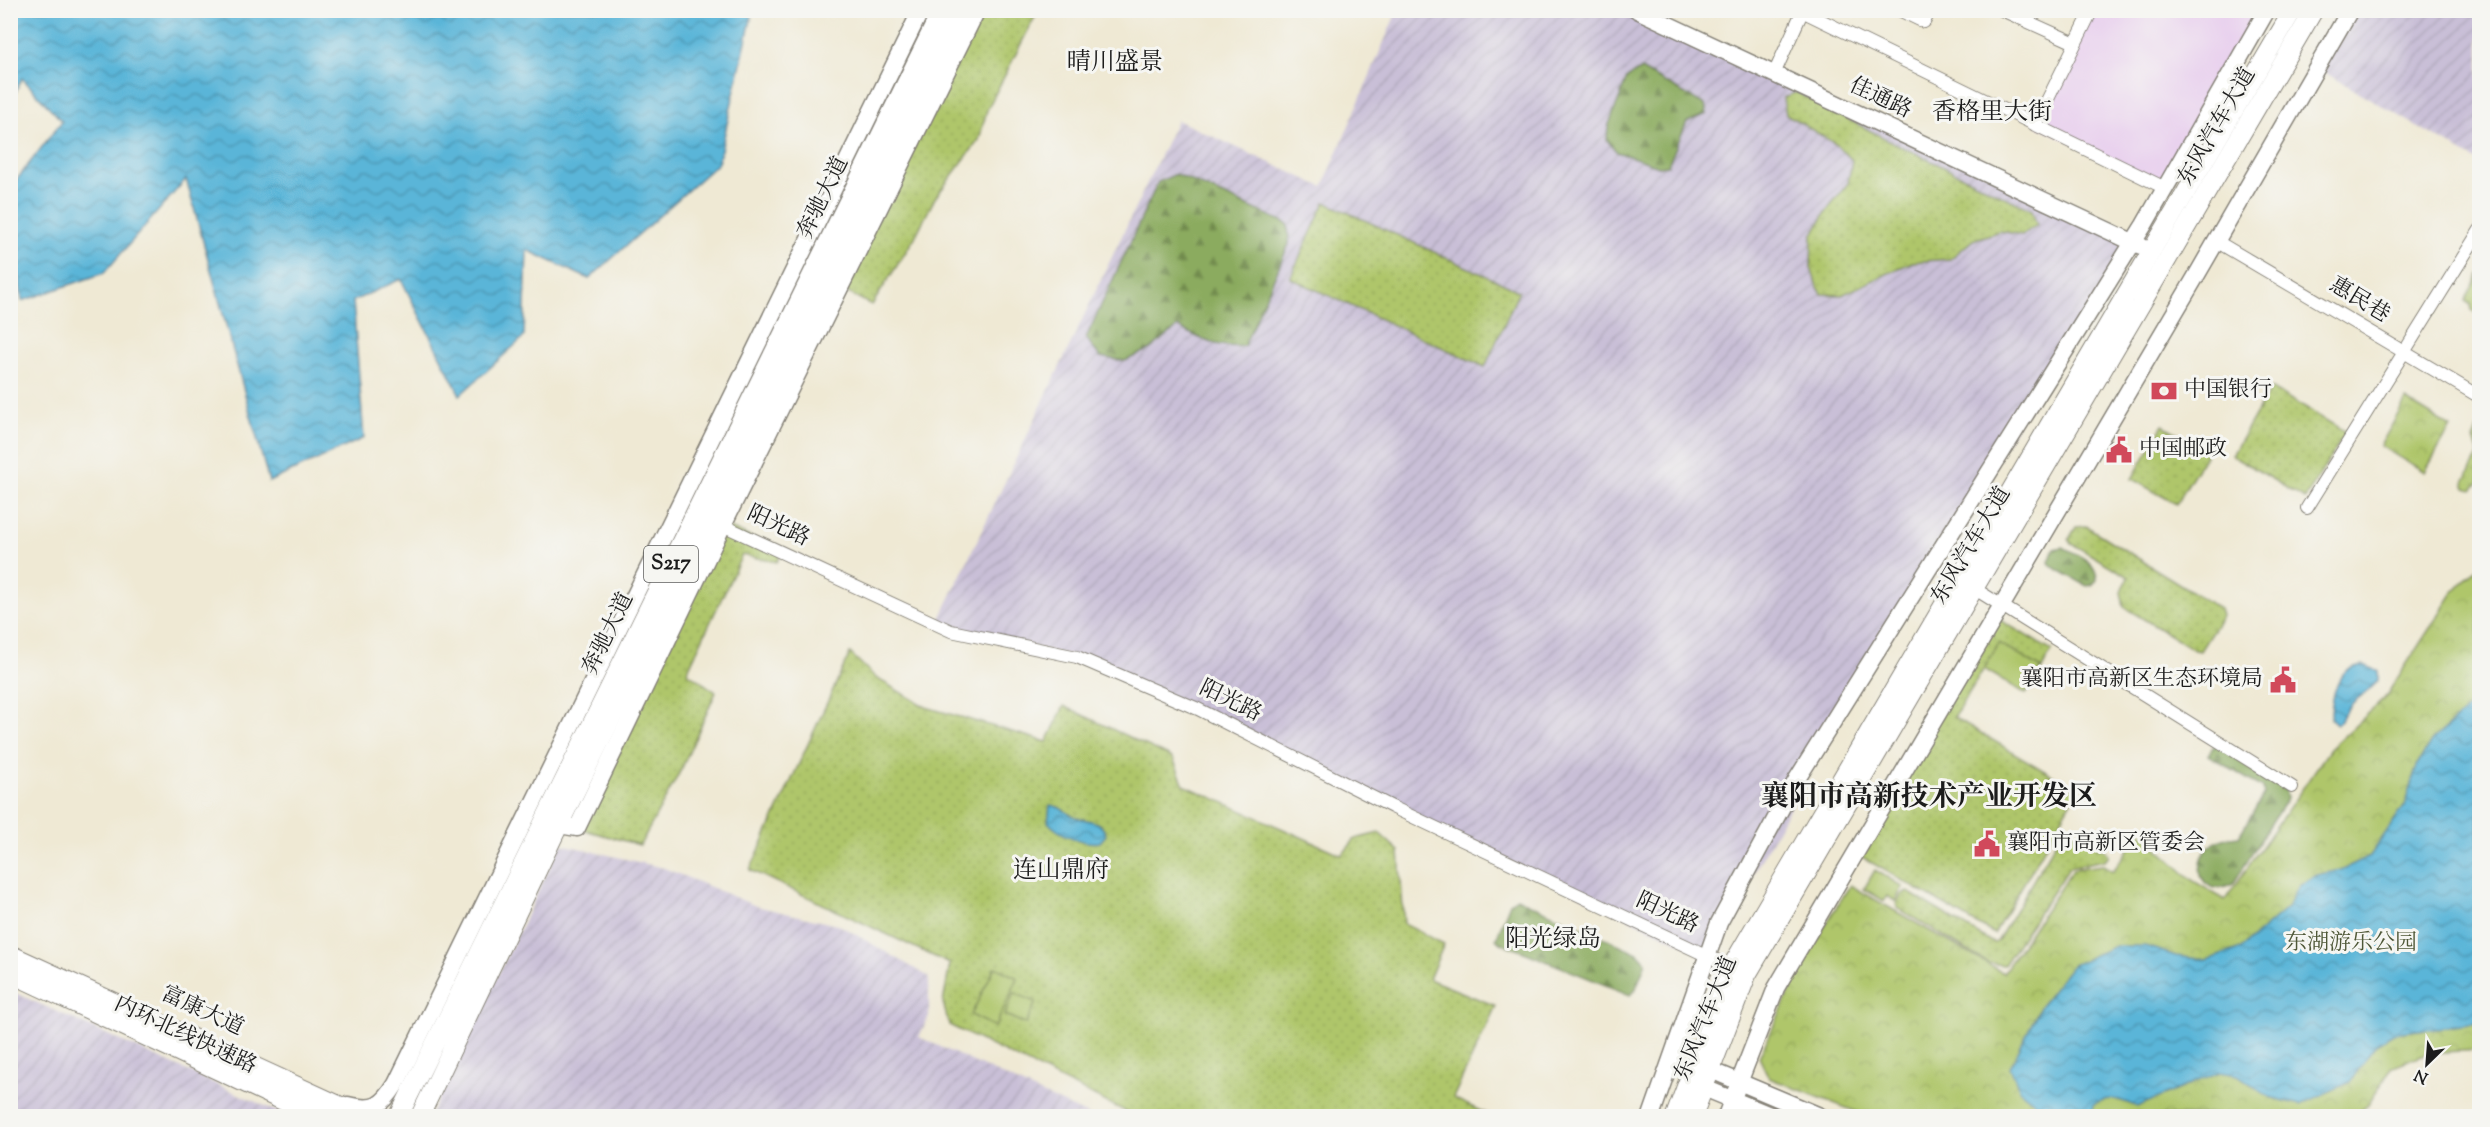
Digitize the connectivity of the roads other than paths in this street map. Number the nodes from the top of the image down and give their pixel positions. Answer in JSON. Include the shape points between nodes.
{"nodes":[{"id":1,"x":921,"y":10,"type":"edge"},
{"id":2,"x":942,"y":10,"type":"edge"},
{"id":3,"x":961,"y":10,"type":"edge"},
{"id":4,"x":977,"y":10,"type":"edge"},
{"id":5,"x":1637,"y":10,"type":"edge"},
{"id":6,"x":1899,"y":10,"type":"edge"},
{"id":7,"x":1930,"y":10,"type":"edge"},
{"id":8,"x":2002,"y":10,"type":"edge"},
{"id":9,"x":2092,"y":10,"type":"edge"},
{"id":10,"x":2267,"y":10,"type":"edge"},
{"id":11,"x":2293,"y":10,"type":"edge"},
{"id":12,"x":2314,"y":10,"type":"edge"},
{"id":13,"x":2350,"y":10,"type":"edge"},
{"id":14,"x":1802,"y":11,"type":"edge"},
{"id":15,"x":2075,"y":43,"type":"junction"},
{"id":16,"x":1774,"y":74,"type":"junction"},
{"id":17,"x":2035,"y":125,"type":"junction"},
{"id":18,"x":2165,"y":188,"type":"junction"},
{"id":19,"x":2480,"y":230,"type":"edge"},
{"id":20,"x":2216,"y":241,"type":"junction"},
{"id":21,"x":2133,"y":242,"type":"junction"},
{"id":22,"x":2161,"y":256,"type":"junction"},
{"id":23,"x":2404,"y":353,"type":"junction"},
{"id":24,"x":2480,"y":397,"type":"edge"},
{"id":25,"x":2307,"y":508,"type":"dead end"},
{"id":26,"x":709,"y":518,"type":"junction"},
{"id":27,"x":1975,"y":589,"type":"junction"},
{"id":28,"x":2001,"y":606,"type":"junction"},
{"id":29,"x":623,"y":640,"type":"junction"},
{"id":30,"x":2292,"y":787,"type":"dead end"},
{"id":31,"x":10,"y":942,"type":"edge"},
{"id":32,"x":10,"y":950,"type":"edge"},
{"id":33,"x":10,"y":956,"type":"edge"},
{"id":34,"x":1708,"y":956,"type":"junction"},
{"id":35,"x":10,"y":967,"type":"edge"},
{"id":36,"x":1731,"y":967,"type":"junction"},
{"id":37,"x":55,"y":971,"type":"junction"},
{"id":38,"x":10,"y":973,"type":"edge"},
{"id":39,"x":1703,"y":1067,"type":"junction"},
{"id":40,"x":1739,"y":1082,"type":"junction"},
{"id":41,"x":1696,"y":1084,"type":"junction"},
{"id":42,"x":1732,"y":1100,"type":"junction"},
{"id":43,"x":353,"y":1111,"type":"edge"},
{"id":44,"x":315,"y":1116,"type":"edge"},
{"id":45,"x":328,"y":1116,"type":"edge"},
{"id":46,"x":374,"y":1116,"type":"edge"},
{"id":47,"x":399,"y":1116,"type":"edge"},
{"id":48,"x":420,"y":1116,"type":"edge"},
{"id":49,"x":1651,"y":1116,"type":"edge"},
{"id":50,"x":1675,"y":1116,"type":"edge"},
{"id":51,"x":1694,"y":1116,"type":"edge"},
{"id":52,"x":1726,"y":1116,"type":"edge"},
{"id":53,"x":1772,"y":1116,"type":"edge"},
{"id":54,"x":1820,"y":1116,"type":"edge"}],
"edges":[{"from":1,"to":29,"type":"street"},
{"from":2,"to":26,"type":"main road","name":"奔驰大道","number":"S217"},
{"from":3,"to":26,"type":"main road","name":"奔驰大道","number":"S217"},
{"from":4,"to":26,"type":"street"},
{"from":5,"to":16,"type":"street","name":"佳通路"},
{"from":6,"to":7,"type":"street","via":[[1924,22]]},
{"from":8,"to":15,"type":"street"},
{"from":9,"to":15,"type":"street"},
{"from":10,"to":18,"type":"street"},
{"from":11,"to":22,"type":"main road","name":"东风汽车大道"},
{"from":12,"to":22,"type":"main road","name":"东风汽车大道"},
{"from":13,"to":20,"type":"street"},
{"from":14,"to":16,"type":"street"},
{"from":14,"to":17,"type":"street"},
{"from":15,"to":17,"type":"street"},
{"from":16,"to":21,"type":"street","name":"佳通路"},
{"from":17,"to":18,"type":"street"},
{"from":18,"to":21,"type":"street"},
{"from":19,"to":23,"type":"street"},
{"from":20,"to":23,"type":"street","name":"惠民巷"},
{"from":20,"to":28,"type":"street"},
{"from":21,"to":22,"type":"street","name":"佳通路"},
{"from":21,"to":34,"type":"street","via":[[1797,779],[1719,923]]},
{"from":22,"to":27,"type":"main road","name":"东风汽车大道"},
{"from":22,"to":36,"type":"main road","name":"东风汽车大道"},
{"from":23,"to":24,"type":"street","name":"惠民巷"},
{"from":23,"to":25,"type":"street"},
{"from":26,"to":29,"type":"main road","name":"奔驰大道","number":"S217"},
{"from":26,"to":34,"type":"street","name":"阳光路","via":[[951,631],[1077,657],[1198,709],[1392,807]]},
{"from":26,"to":48,"type":"main road","name":"奔驰大道","number":"S217"},
{"from":27,"to":28,"type":"street"},
{"from":27,"to":39,"type":"main road","name":"东风汽车大道","via":[[1747,975]]},
{"from":28,"to":30,"type":"street"},
{"from":28,"to":40,"type":"street","via":[[1776,988]]},
{"from":29,"to":43,"type":"street","via":[[396,1084],[387,1099],[373,1108]]},
{"from":29,"to":47,"type":"main road","name":"奔驰大道","number":"S217"},
{"from":31,"to":37,"type":"highway"},
{"from":32,"to":37,"type":"main road","name":"富康大道"},
{"from":33,"to":43,"type":"highway","name":"内环北线快速路"},
{"from":34,"to":36,"type":"street","name":"阳光路"},
{"from":34,"to":49,"type":"street"},
{"from":35,"to":45,"type":"highway","name":"内环北线快速路"},
{"from":36,"to":39,"type":"main road","name":"东风汽车大道"},
{"from":37,"to":43,"type":"main road","name":"富康大道"},
{"from":38,"to":44,"type":"main road","name":"富康大道"},
{"from":39,"to":40,"type":"street"},
{"from":39,"to":41,"type":"main road","name":"东风汽车大道"},
{"from":40,"to":42,"type":"street"},
{"from":40,"to":54,"type":"street"},
{"from":41,"to":42,"type":"street"},
{"from":41,"to":50,"type":"main road","name":"东风汽车大道"},
{"from":41,"to":51,"type":"main road","name":"东风汽车大道"},
{"from":42,"to":52,"type":"street"},
{"from":42,"to":53,"type":"street"},
{"from":43,"to":46,"type":"main road","name":"富康大道"}]}
